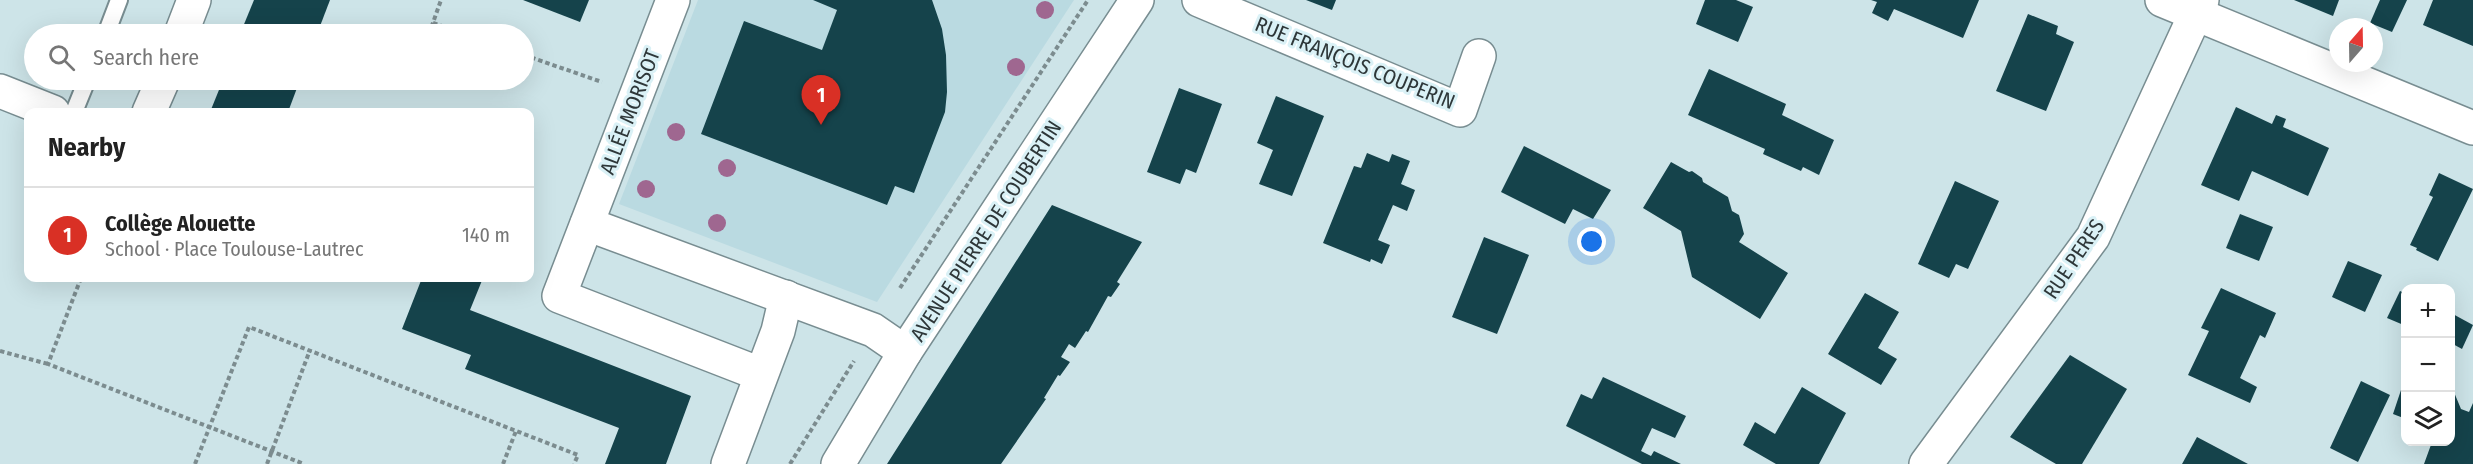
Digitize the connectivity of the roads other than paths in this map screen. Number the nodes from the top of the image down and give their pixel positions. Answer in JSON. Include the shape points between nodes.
{"nodes":[{"id":1,"x":119,"y":0,"type":"edge"},
{"id":2,"x":194,"y":0,"type":"edge"},
{"id":3,"x":673,"y":0,"type":"edge"},
{"id":4,"x":1137,"y":0,"type":"edge"},
{"id":5,"x":1199,"y":0,"type":"edge"},
{"id":6,"x":2162,"y":0,"type":"edge"},
{"id":7,"x":2199,"y":7,"type":"edge"},
{"id":8,"x":110,"y":24,"type":"edge"},
{"id":9,"x":185,"y":24,"type":"edge"},
{"id":10,"x":1479,"y":56,"type":"dead end"},
{"id":11,"x":83,"y":90,"type":"edge"},
{"id":12,"x":159,"y":90,"type":"edge"},
{"id":13,"x":0,"y":91,"type":"edge"},
{"id":14,"x":43,"y":108,"type":"edge"},
{"id":15,"x":76,"y":108,"type":"edge"},
{"id":16,"x":152,"y":108,"type":"edge"},
{"id":17,"x":2473,"y":128,"type":"edge"},
{"id":18,"x":587,"y":224,"type":"junction"},
{"id":19,"x":786,"y":297,"type":"junction"},
{"id":20,"x":905,"y":352,"type":"junction"},
{"id":21,"x":760,"y":374,"type":"junction"},
{"id":22,"x":728,"y":464,"type":"edge"},
{"id":23,"x":838,"y":464,"type":"edge"},
{"id":24,"x":1926,"y":464,"type":"edge"}],
"edges":[{"from":1,"to":8,"type":"lane"},
{"from":2,"to":9,"type":"street"},
{"from":3,"to":18,"type":"street","name":"ALLÉE MORISOT"},
{"from":4,"to":20,"type":"street","name":"AVENUE PIERRE DE COUBERTIN"},
{"from":5,"to":10,"type":"street","name":"RUE FRANÇOIS COUPERIN","via":[[1460,110]]},
{"from":6,"to":7,"type":"street"},
{"from":7,"to":17,"type":"street"},
{"from":7,"to":24,"type":"street","name":"RUE PERES","via":[[2093,237]]},
{"from":11,"to":15,"type":"lane"},
{"from":12,"to":16,"type":"street"},
{"from":13,"to":14,"type":"street"},
{"from":18,"to":19,"type":"street"},
{"from":18,"to":21,"type":"street","name":"ALLÉE MORISOT","via":[[559,296]]},
{"from":19,"to":20,"type":"street","via":[[873,330]]},
{"from":19,"to":21,"type":"street","via":[[778,331]]},
{"from":20,"to":23,"type":"street","name":"AVENUE PIERRE DE COUBERTIN"},
{"from":21,"to":22,"type":"street"}]}
